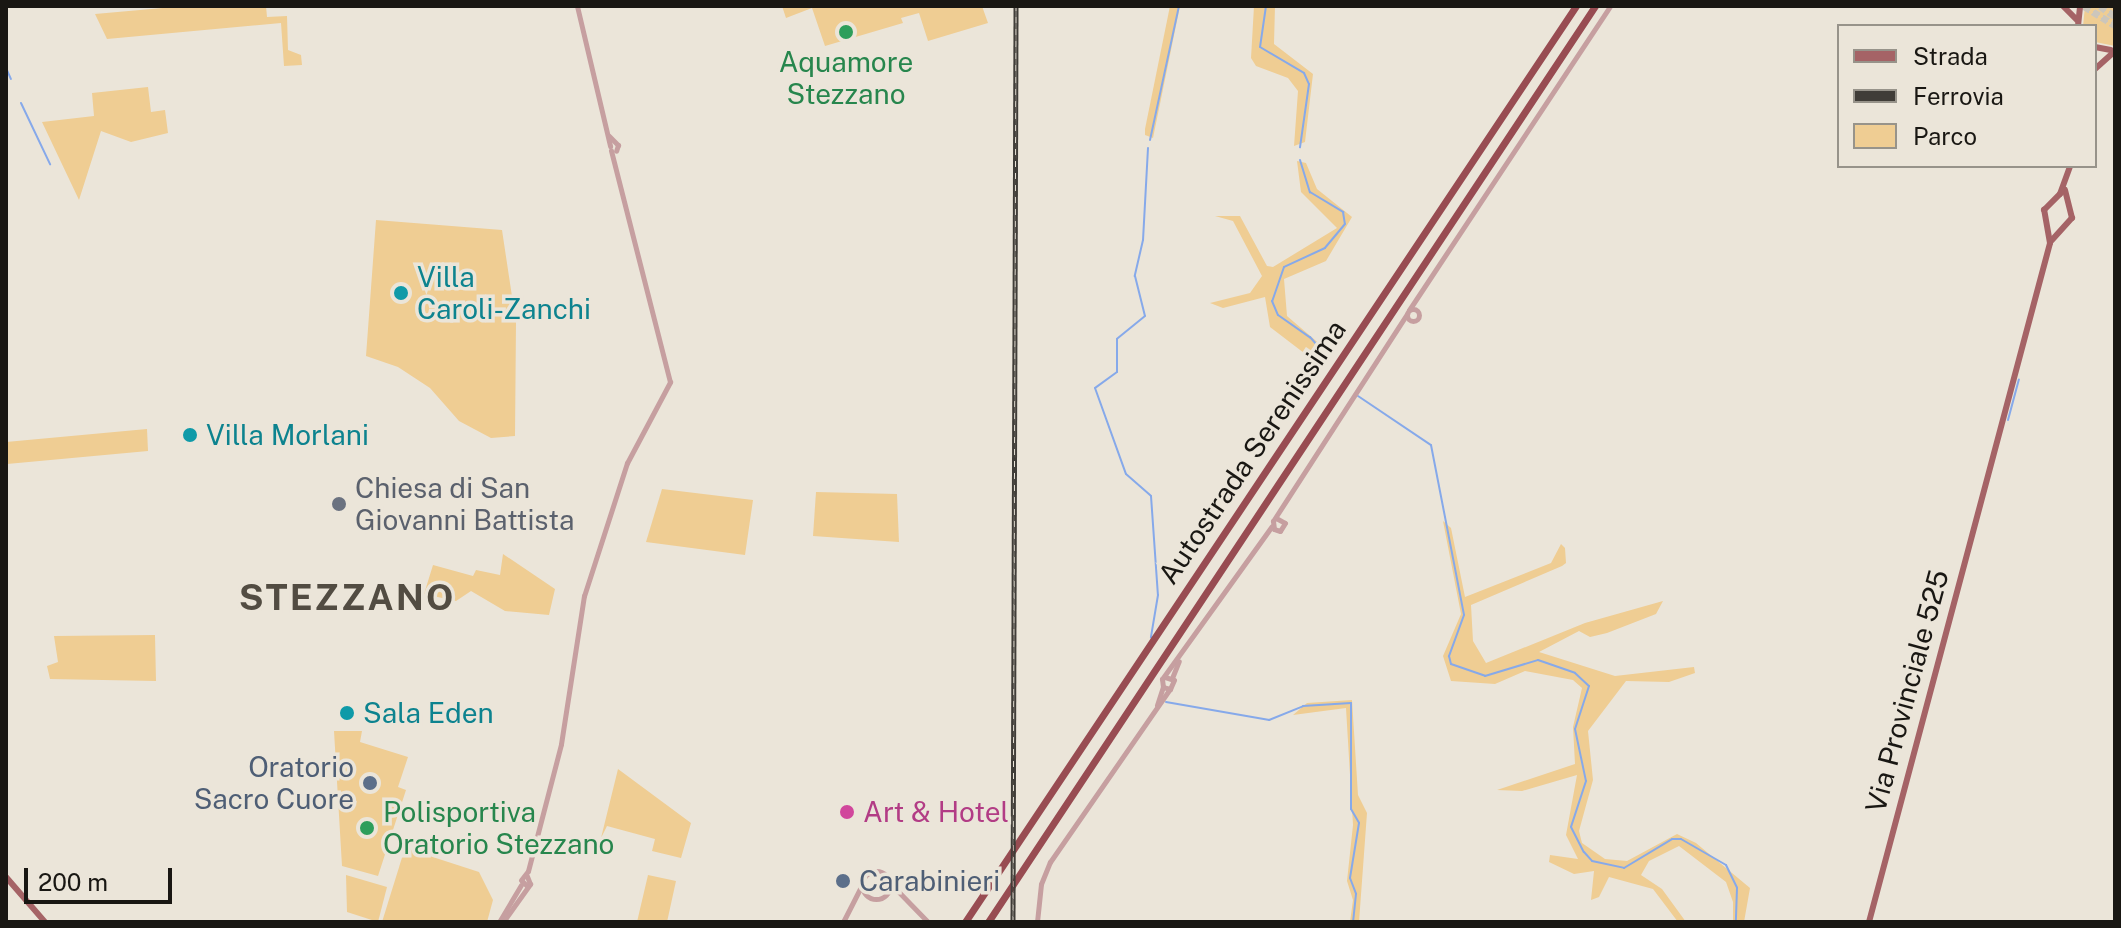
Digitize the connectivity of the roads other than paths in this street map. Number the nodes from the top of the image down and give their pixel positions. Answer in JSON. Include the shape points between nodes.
{"nodes":[{"id":1,"x":577,"y":6,"type":"edge"},
{"id":2,"x":1576,"y":6,"type":"edge"},
{"id":3,"x":1595,"y":6,"type":"edge"},
{"id":4,"x":1610,"y":6,"type":"edge"},
{"id":5,"x":2063,"y":6,"type":"edge"},
{"id":6,"x":2080,"y":6,"type":"edge"},
{"id":7,"x":2078,"y":23,"type":"edge"},
{"id":8,"x":2115,"y":50,"type":"edge"},
{"id":9,"x":2097,"y":67,"type":"edge"},
{"id":10,"x":2070,"y":168,"type":"edge"},
{"id":11,"x":2065,"y":186,"type":"junction"},
{"id":12,"x":2055,"y":200,"type":"junction"},
{"id":13,"x":2067,"y":203,"type":"junction"},
{"id":14,"x":2048,"y":225,"type":"junction"},
{"id":15,"x":2063,"y":228,"type":"junction"},
{"id":16,"x":2050,"y":243,"type":"junction"},
{"id":17,"x":1421,"y":296,"type":"junction"},
{"id":18,"x":1419,"y":314,"type":"junction"},
{"id":19,"x":1409,"y":315,"type":"junction"},
{"id":20,"x":1288,"y":500,"type":"junction"},
{"id":21,"x":1276,"y":518,"type":"junction"},
{"id":22,"x":1284,"y":521,"type":"junction"},
{"id":23,"x":1274,"y":528,"type":"junction"},
{"id":24,"x":1169,"y":678,"type":"junction"},
{"id":25,"x":1166,"y":688,"type":"junction"},
{"id":26,"x":6,"y":877,"type":"edge"},
{"id":27,"x":890,"y":882,"type":"junction"},
{"id":28,"x":861,"y":886,"type":"junction"},
{"id":29,"x":888,"y":892,"type":"junction"},
{"id":30,"x":868,"y":897,"type":"junction"},
{"id":31,"x":909,"y":901,"type":"junction"},
{"id":32,"x":852,"y":906,"type":"junction"},
{"id":33,"x":45,"y":922,"type":"edge"},
{"id":34,"x":501,"y":922,"type":"edge"},
{"id":35,"x":843,"y":922,"type":"edge"},
{"id":36,"x":928,"y":922,"type":"edge"},
{"id":37,"x":965,"y":922,"type":"edge"},
{"id":38,"x":988,"y":922,"type":"edge"},
{"id":39,"x":1037,"y":922,"type":"edge"},
{"id":40,"x":1869,"y":922,"type":"edge"}],
"edges":[{"from":1,"to":34,"type":"street","via":[[670,382],[627,463],[584,596],[562,737],[527,876]]},
{"from":2,"to":37,"type":"highway","name":"Autostrada Serenissima"},
{"from":3,"to":38,"type":"highway","name":"Autostrada Serenissima"},
{"from":4,"to":17,"type":"street"},
{"from":5,"to":7,"type":"main road"},
{"from":6,"to":7,"type":"main road"},
{"from":8,"to":9,"type":"main road"},
{"from":10,"to":11,"type":"main road"},
{"from":11,"to":12,"type":"main road"},
{"from":11,"to":13,"type":"main road"},
{"from":12,"to":13,"type":"main road"},
{"from":12,"to":14,"type":"main road","via":[[2045,207]]},
{"from":13,"to":15,"type":"main road","via":[[2073,215]]},
{"from":14,"to":15,"type":"main road"},
{"from":14,"to":16,"type":"main road"},
{"from":15,"to":16,"type":"main road"},
{"from":16,"to":40,"type":"main road","name":"Via Provinciale 525"},
{"from":17,"to":18,"type":"street"},
{"from":17,"to":19,"type":"street"},
{"from":18,"to":19,"type":"street"},
{"from":18,"to":19,"type":"street"},
{"from":19,"to":20,"type":"street"},
{"from":20,"to":21,"type":"street"},
{"from":20,"to":22,"type":"street"},
{"from":21,"to":22,"type":"street"},
{"from":21,"to":23,"type":"street"},
{"from":22,"to":23,"type":"street","via":[[1284,528]]},
{"from":23,"to":24,"type":"street","via":[[1182,651]]},
{"from":24,"to":25,"type":"street"},
{"from":24,"to":25,"type":"street"},
{"from":25,"to":39,"type":"street","via":[[1050,862],[1041,884]]},
{"from":26,"to":33,"type":"main road"},
{"from":27,"to":28,"type":"street","via":[[874,871],[865,875]]},
{"from":27,"to":29,"type":"street"},
{"from":27,"to":31,"type":"street"},
{"from":28,"to":30,"type":"street"},
{"from":28,"to":32,"type":"street"},
{"from":29,"to":30,"type":"street","via":[[879,899]]},
{"from":29,"to":31,"type":"street"},
{"from":30,"to":32,"type":"street"},
{"from":31,"to":36,"type":"street"},
{"from":32,"to":35,"type":"street"}]}
